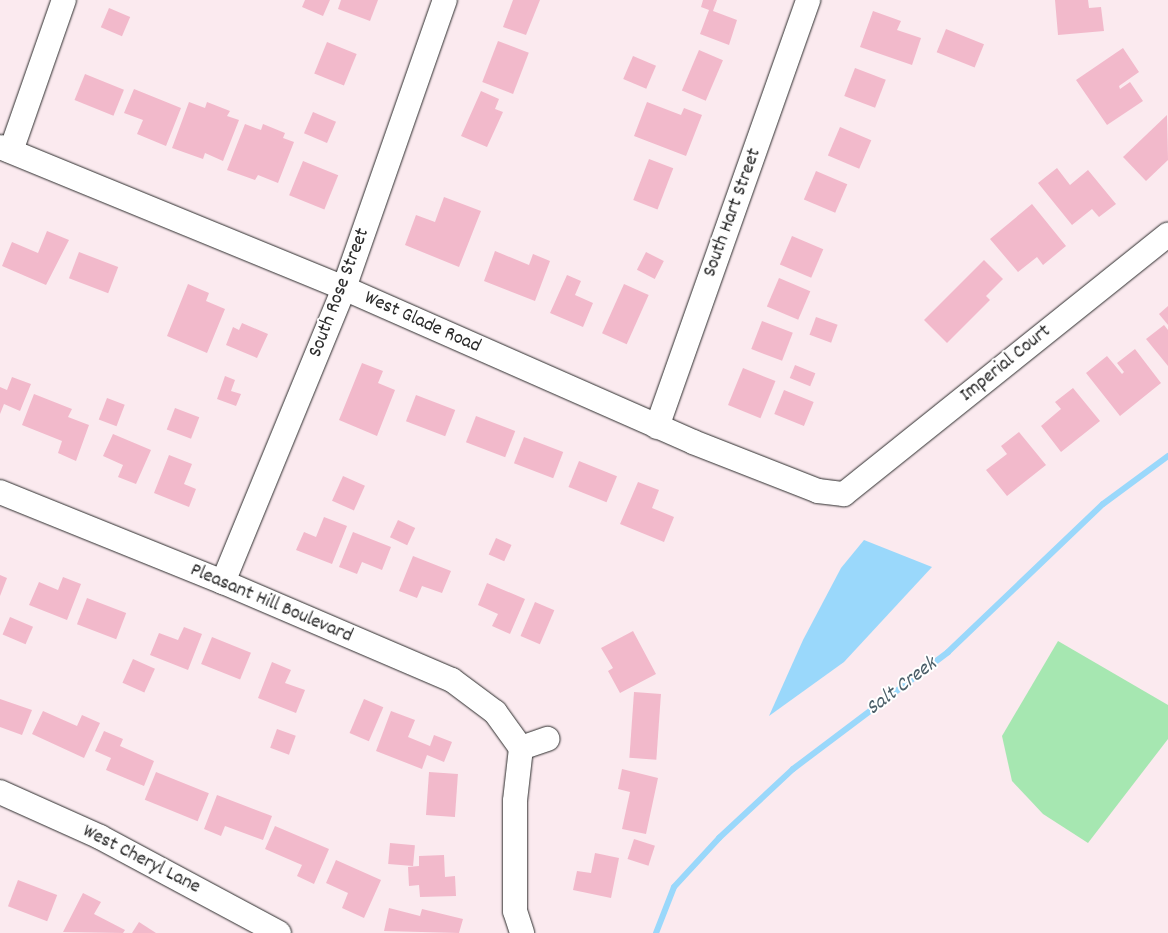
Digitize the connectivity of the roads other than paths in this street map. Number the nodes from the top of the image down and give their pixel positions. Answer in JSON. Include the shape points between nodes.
{"nodes":[{"id":1,"x":64,"y":0,"type":"edge"},
{"id":2,"x":446,"y":0,"type":"edge"},
{"id":3,"x":808,"y":0,"type":"edge"},
{"id":4,"x":6,"y":149,"type":"edge"},
{"id":5,"x":1168,"y":234,"type":"edge"},
{"id":6,"x":344,"y":288,"type":"junction"},
{"id":7,"x":657,"y":427,"type":"junction"},
{"id":8,"x":0,"y":492,"type":"edge"},
{"id":9,"x":844,"y":494,"type":"joint"},
{"id":10,"x":223,"y":582,"type":"junction"},
{"id":11,"x":547,"y":739,"type":"dead end"},
{"id":12,"x":521,"y":748,"type":"junction"},
{"id":13,"x":0,"y":792,"type":"edge"},
{"id":14,"x":279,"y":933,"type":"edge"},
{"id":15,"x":522,"y":933,"type":"edge"}],
"edges":[{"from":1,"to":4,"type":"street"},
{"from":2,"to":6,"type":"street","name":"South Rose Street"},
{"from":3,"to":7,"type":"street","name":"South Hart Street"},
{"from":4,"to":6,"type":"street","name":"West Glade Road"},
{"from":5,"to":9,"type":"street","name":"Imperial Court"},
{"from":6,"to":7,"type":"street","name":"West Glade Road"},
{"from":6,"to":10,"type":"street","name":"South Rose Street"},
{"from":7,"to":9,"type":"street","name":"West Glade Road","via":[[818,491]]},
{"from":8,"to":10,"type":"street","name":"Pleasant Hill Boulevard"},
{"from":10,"to":12,"type":"street","name":"Pleasant Hill Boulevard","via":[[452,680],[495,712]]},
{"from":11,"to":12,"type":"street"},
{"from":12,"to":15,"type":"street","via":[[514,801],[515,911]]},
{"from":13,"to":14,"type":"street","name":"West Cheryl Lane","via":[[100,837]]}]}
